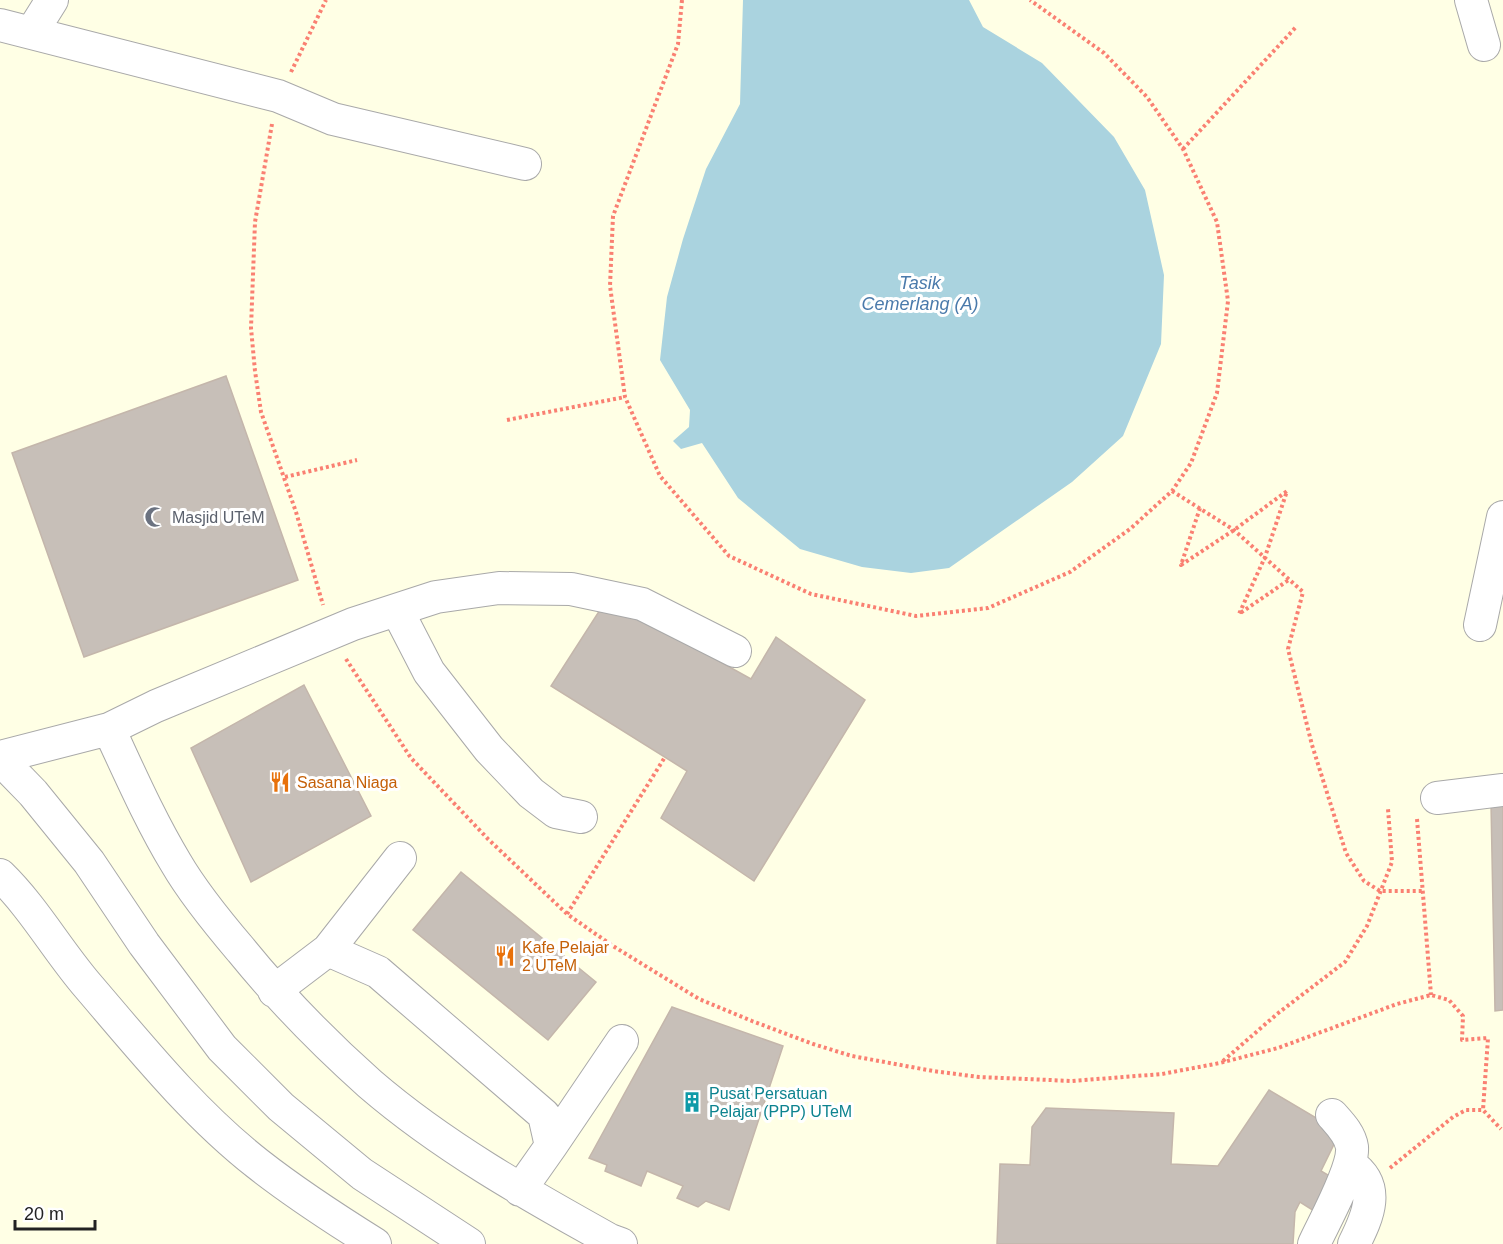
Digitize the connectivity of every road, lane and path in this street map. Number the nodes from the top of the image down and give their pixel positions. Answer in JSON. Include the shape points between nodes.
{"nodes":[{"id":1,"x":52,"y":0,"type":"edge"},
{"id":2,"x":326,"y":0,"type":"edge"},
{"id":3,"x":682,"y":0,"type":"edge"},
{"id":4,"x":1030,"y":0,"type":"edge"},
{"id":5,"x":1471,"y":0,"type":"edge"},
{"id":6,"x":0,"y":25,"type":"edge"},
{"id":7,"x":1296,"y":27,"type":"dead end"},
{"id":8,"x":32,"y":32,"type":"junction"},
{"id":9,"x":1484,"y":45,"type":"dead end"},
{"id":10,"x":278,"y":96,"type":"junction"},
{"id":11,"x":1184,"y":149,"type":"junction"},
{"id":12,"x":525,"y":164,"type":"dead end"},
{"id":13,"x":625,"y":397,"type":"junction"},
{"id":14,"x":507,"y":420,"type":"dead end"},
{"id":15,"x":357,"y":460,"type":"dead end"},
{"id":16,"x":285,"y":477,"type":"junction"},
{"id":17,"x":1172,"y":491,"type":"junction"},
{"id":18,"x":1200,"y":508,"type":"junction"},
{"id":19,"x":1503,"y":517,"type":"edge"},
{"id":20,"x":1234,"y":530,"type":"junction"},
{"id":21,"x":1265,"y":557,"type":"junction"},
{"id":22,"x":1290,"y":579,"type":"junction"},
{"id":23,"x":397,"y":609,"type":"junction"},
{"id":24,"x":1480,"y":625,"type":"dead end"},
{"id":25,"x":333,"y":632,"type":"junction"},
{"id":26,"x":735,"y":651,"type":"dead end"},
{"id":27,"x":109,"y":729,"type":"junction"},
{"id":28,"x":665,"y":757,"type":"dead end"},
{"id":29,"x":0,"y":758,"type":"edge"},
{"id":30,"x":1503,"y":790,"type":"edge"},
{"id":31,"x":1427,"y":806,"type":"joint"},
{"id":32,"x":1388,"y":809,"type":"dead end"},
{"id":33,"x":581,"y":817,"type":"dead end"},
{"id":34,"x":400,"y":858,"type":"dead end"},
{"id":35,"x":0,"y":875,"type":"edge"},
{"id":36,"x":1380,"y":891,"type":"junction"},
{"id":37,"x":1423,"y":891,"type":"junction"},
{"id":38,"x":567,"y":914,"type":"junction"},
{"id":39,"x":328,"y":950,"type":"junction"},
{"id":40,"x":274,"y":991,"type":"junction"},
{"id":41,"x":1431,"y":995,"type":"junction"},
{"id":42,"x":622,"y":1041,"type":"dead end"},
{"id":43,"x":1220,"y":1063,"type":"junction"},
{"id":44,"x":1483,"y":1110,"type":"junction"},
{"id":45,"x":1332,"y":1115,"type":"dead end"},
{"id":46,"x":1501,"y":1130,"type":"dead end"},
{"id":47,"x":551,"y":1146,"type":"junction"},
{"id":48,"x":1359,"y":1174,"type":"junction"},
{"id":49,"x":520,"y":1190,"type":"junction"},
{"id":50,"x":375,"y":1244,"type":"edge"},
{"id":51,"x":469,"y":1244,"type":"edge"},
{"id":52,"x":621,"y":1244,"type":"edge"},
{"id":53,"x":1314,"y":1244,"type":"edge"},
{"id":54,"x":1354,"y":1244,"type":"edge"}],
"edges":[{"from":1,"to":8,"type":"street"},
{"from":2,"to":10,"type":"path"},
{"from":3,"to":13,"type":"path","via":[[678,44],[613,216],[610,286]]},
{"from":4,"to":11,"type":"path","via":[[1104,53],[1147,97]]},
{"from":5,"to":9,"type":"street"},
{"from":6,"to":8,"type":"street"},
{"from":7,"to":11,"type":"path"},
{"from":8,"to":10,"type":"street"},
{"from":10,"to":12,"type":"street","via":[[333,118]]},
{"from":10,"to":16,"type":"path","via":[[255,222],[251,328],[261,412]]},
{"from":11,"to":17,"type":"path","via":[[1218,222],[1228,301],[1217,393],[1191,463]]},
{"from":13,"to":14,"type":"path"},
{"from":13,"to":17,"type":"path","via":[[660,476],[729,556],[811,594],[916,616],[988,608],[1070,572],[1130,529]]},
{"from":15,"to":16,"type":"path"},
{"from":16,"to":25,"type":"path"},
{"from":17,"to":18,"type":"path"},
{"from":18,"to":20,"type":"path"},
{"from":18,"to":20,"type":"path","via":[[1181,565]]},
{"from":19,"to":24,"type":"street"},
{"from":20,"to":21,"type":"path"},
{"from":20,"to":21,"type":"path","via":[[1287,491]]},
{"from":21,"to":22,"type":"path"},
{"from":21,"to":22,"type":"path","via":[[1239,614]]},
{"from":22,"to":36,"type":"path","via":[[1303,592],[1288,650],[1312,745],[1346,853],[1364,881]]},
{"from":23,"to":25,"type":"street"},
{"from":23,"to":26,"type":"street","via":[[436,597],[499,588],[571,589],[642,604]]},
{"from":23,"to":33,"type":"street","via":[[429,672],[489,749],[531,793],[556,812]]},
{"from":25,"to":27,"type":"street"},
{"from":25,"to":38,"type":"path","via":[[341,651],[411,758]]},
{"from":27,"to":29,"type":"street"},
{"from":27,"to":40,"type":"street","via":[[176,863]]},
{"from":28,"to":38,"type":"path"},
{"from":29,"to":51,"type":"street","via":[[89,862],[222,1048],[281,1107],[363,1174]]},
{"from":30,"to":31,"type":"street"},
{"from":31,"to":37,"type":"path"},
{"from":32,"to":36,"type":"path","via":[[1392,862]]},
{"from":34,"to":39,"type":"street"},
{"from":35,"to":50,"type":"street","via":[[86,983],[207,1119],[258,1164]]},
{"from":36,"to":37,"type":"path"},
{"from":36,"to":43,"type":"path","via":[[1367,926],[1345,962]]},
{"from":37,"to":41,"type":"path"},
{"from":38,"to":43,"type":"path","via":[[699,999],[852,1056],[979,1077],[1072,1081],[1162,1074]]},
{"from":39,"to":40,"type":"street"},
{"from":39,"to":47,"type":"street","via":[[378,972],[543,1115]]},
{"from":40,"to":49,"type":"street","via":[[371,1084]]},
{"from":41,"to":43,"type":"path","via":[[1278,1048]]},
{"from":41,"to":44,"type":"path","via":[[1449,1000],[1463,1016],[1462,1040],[1488,1038]]},
{"from":42,"to":47,"type":"street"},
{"from":44,"to":46,"type":"path"},
{"from":44,"to":48,"type":"path","via":[[1466,1110]]},
{"from":45,"to":48,"type":"street","via":[[1352,1146]]},
{"from":47,"to":49,"type":"street"},
{"from":48,"to":53,"type":"street"},
{"from":48,"to":54,"type":"street","via":[[1368,1217]]},
{"from":49,"to":52,"type":"street"}]}
